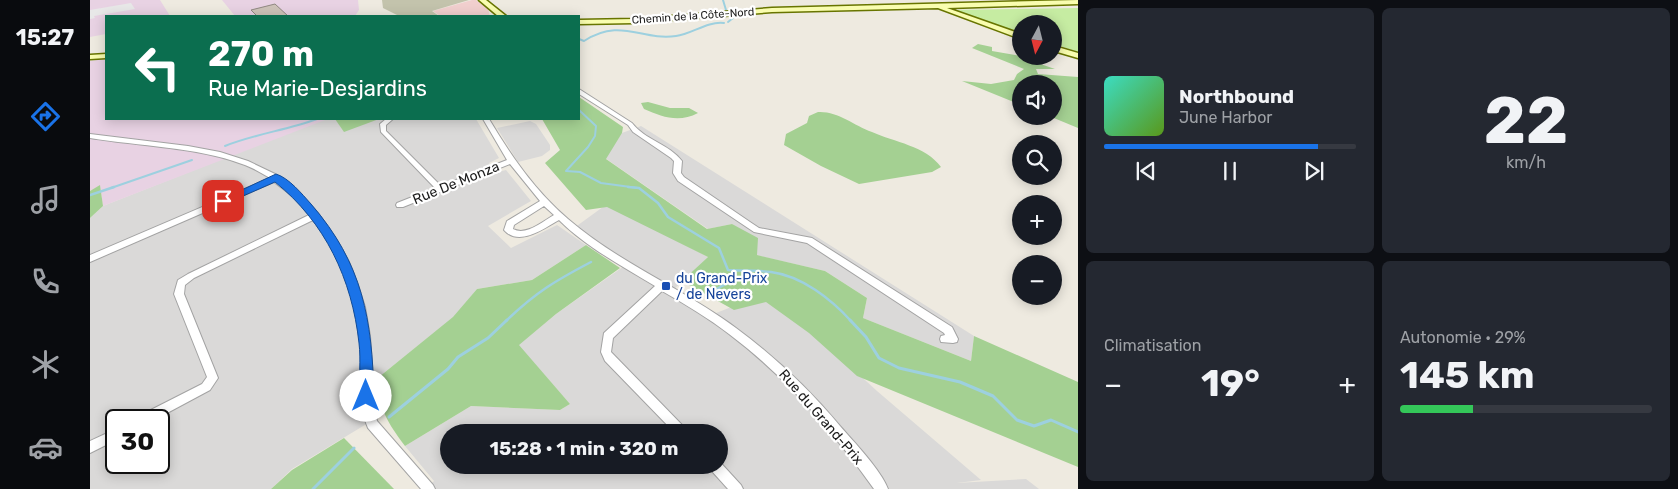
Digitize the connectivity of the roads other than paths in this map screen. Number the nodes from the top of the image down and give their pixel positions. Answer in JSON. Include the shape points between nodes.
{"nodes":[{"id":1,"x":482,"y":0,"type":"edge"},
{"id":2,"x":492,"y":0,"type":"edge"},
{"id":3,"x":1078,"y":2,"type":"edge"},
{"id":4,"x":939,"y":7,"type":"junction"},
{"id":5,"x":498,"y":14,"type":"edge"},
{"id":6,"x":508,"y":15,"type":"edge"},
{"id":7,"x":580,"y":22,"type":"edge"},
{"id":8,"x":1012,"y":34,"type":"edge"},
{"id":9,"x":1062,"y":51,"type":"edge"},
{"id":10,"x":105,"y":56,"type":"edge"},
{"id":11,"x":1078,"y":56,"type":"edge"},
{"id":12,"x":90,"y":57,"type":"edge"},
{"id":13,"x":580,"y":93,"type":"edge"},
{"id":14,"x":389,"y":120,"type":"edge"},
{"id":15,"x":487,"y":120,"type":"edge"},
{"id":16,"x":90,"y":136,"type":"edge"},
{"id":17,"x":512,"y":161,"type":"junction"},
{"id":18,"x":276,"y":178,"type":"junction"},
{"id":19,"x":440,"y":189,"type":"junction"},
{"id":20,"x":545,"y":202,"type":"junction"},
{"id":21,"x":400,"y":205,"type":"dead end"},
{"id":22,"x":315,"y":215,"type":"junction"},
{"id":23,"x":559,"y":216,"type":"junction"},
{"id":24,"x":90,"y":259,"type":"edge"},
{"id":25,"x":662,"y":285,"type":"junction"},
{"id":26,"x":945,"y":339,"type":"dead end"},
{"id":27,"x":164,"y":409,"type":"edge"},
{"id":28,"x":674,"y":424,"type":"edge"},
{"id":29,"x":105,"y":440,"type":"edge"},
{"id":30,"x":90,"y":447,"type":"edge"},
{"id":31,"x":723,"y":474,"type":"edge"},
{"id":32,"x":879,"y":488,"type":"edge"},
{"id":33,"x":429,"y":489,"type":"edge"},
{"id":34,"x":737,"y":489,"type":"edge"}],
"edges":[{"from":1,"to":5,"type":"street"},
{"from":2,"to":6,"type":"street"},
{"from":3,"to":4,"type":"street","name":"Chemin de la Côte-Nord"},
{"from":4,"to":7,"type":"street","name":"Chemin de la Côte-Nord","via":[[772,10]]},
{"from":4,"to":8,"type":"street"},
{"from":9,"to":11,"type":"street"},
{"from":10,"to":12,"type":"street"},
{"from":13,"to":26,"type":"street","via":[[674,156],[681,179],[747,224],[757,230],[809,240],[948,330],[953,338]]},
{"from":14,"to":19,"type":"street","via":[[383,124],[383,131]]},
{"from":15,"to":17,"type":"street","name":"Rue du Grand-Prix"},
{"from":16,"to":18,"type":"street","via":[[228,154]]},
{"from":17,"to":19,"type":"street","name":"Rue De Monza"},
{"from":17,"to":20,"type":"street","name":"Rue du Grand-Prix"},
{"from":18,"to":22,"type":"street"},
{"from":18,"to":24,"type":"street"},
{"from":19,"to":21,"type":"street","name":"Rue De Monza"},
{"from":20,"to":23,"type":"street","name":"Rue du Grand-Prix"},
{"from":20,"to":23,"type":"street","via":[[510,223],[508,230],[512,234],[523,235]]},
{"from":22,"to":27,"type":"street","via":[[181,283],[179,294],[213,378],[206,387]]},
{"from":22,"to":33,"type":"street","via":[[348,268],[360,307],[366,343],[369,417],[380,436]]},
{"from":23,"to":25,"type":"street","name":"Rue du Grand-Prix"},
{"from":25,"to":28,"type":"street","via":[[608,336],[606,352],[608,358]]},
{"from":25,"to":32,"type":"street","name":"Rue du Grand-Prix","via":[[718,320],[780,368],[851,448]]},
{"from":29,"to":30,"type":"street"},
{"from":31,"to":34,"type":"street"}]}
